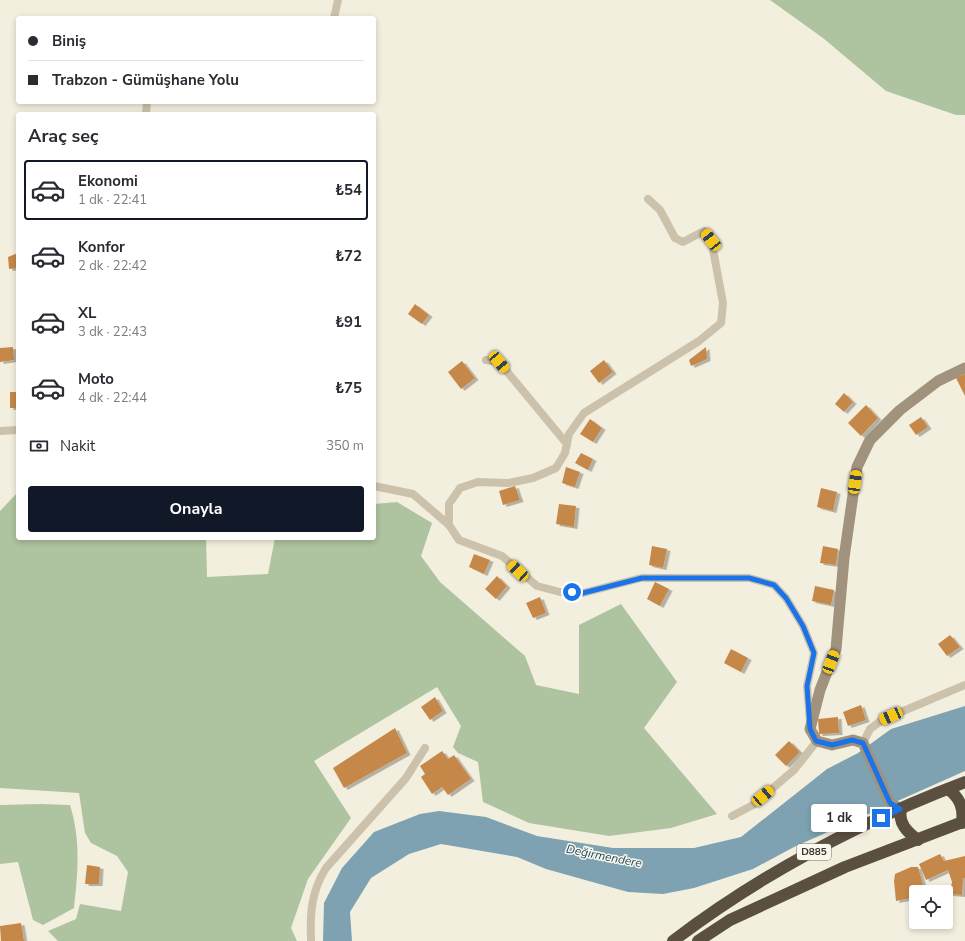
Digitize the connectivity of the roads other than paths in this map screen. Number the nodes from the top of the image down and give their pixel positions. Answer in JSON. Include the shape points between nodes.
{"nodes":[{"id":1,"x":338,"y":0,"type":"edge"},
{"id":2,"x":334,"y":16,"type":"edge"},
{"id":3,"x":648,"y":199,"type":"dead end"},
{"id":4,"x":486,"y":360,"type":"dead end"},
{"id":5,"x":965,"y":368,"type":"edge"},
{"id":6,"x":16,"y":430,"type":"edge"},
{"id":7,"x":0,"y":431,"type":"edge"},
{"id":8,"x":567,"y":444,"type":"junction"},
{"id":9,"x":376,"y":486,"type":"edge"},
{"id":10,"x":449,"y":525,"type":"junction"},
{"id":11,"x":965,"y":685,"type":"edge"},
{"id":12,"x":810,"y":729,"type":"junction"},
{"id":13,"x":816,"y":741,"type":"junction"},
{"id":14,"x":863,"y":743,"type":"junction"},
{"id":15,"x":425,"y":748,"type":"dead end"},
{"id":16,"x":965,"y":782,"type":"edge"},
{"id":17,"x":948,"y":789,"type":"junction"},
{"id":18,"x":895,"y":806,"type":"junction"},
{"id":19,"x":732,"y":816,"type":"dead end"},
{"id":20,"x":964,"y":823,"type":"edge"},
{"id":21,"x":918,"y":840,"type":"junction"},
{"id":22,"x":311,"y":941,"type":"edge"},
{"id":23,"x":673,"y":941,"type":"edge"},
{"id":24,"x":698,"y":941,"type":"edge"}],
"edges":[{"from":1,"to":2,"type":"street"},
{"from":3,"to":8,"type":"street","via":[[660,210],[675,238],[683,242],[704,231],[711,240],[723,303],[721,323],[699,341],[584,413],[569,434]]},
{"from":4,"to":8,"type":"street","via":[[499,362]]},
{"from":5,"to":12,"type":"street","via":[[938,381],[900,410],[870,440],[857,467],[844,558],[836,649],[820,690]]},
{"from":6,"to":7,"type":"street"},
{"from":8,"to":10,"type":"street","via":[[556,468],[533,478],[508,483],[478,482],[460,488],[449,504]]},
{"from":9,"to":10,"type":"street","via":[[413,494]]},
{"from":10,"to":12,"type":"street","via":[[459,540],[502,556],[537,586],[560,592],[583,593],[642,578],[749,578],[774,585],[786,598],[803,626],[814,653],[807,686]]},
{"from":11,"to":14,"type":"street","via":[[882,720],[870,729]]},
{"from":12,"to":13,"type":"street"},
{"from":13,"to":14,"type":"street","via":[[832,745],[852,740]]},
{"from":13,"to":19,"type":"street","via":[[794,770],[753,805]]},
{"from":14,"to":18,"type":"street"},
{"from":15,"to":22,"type":"street","via":[[406,778],[326,868],[318,881],[312,897]]},
{"from":16,"to":17,"type":"highway","number":"D885"},
{"from":17,"to":18,"type":"highway","number":"D885"},
{"from":17,"to":20,"type":"highway","via":[[960,801]]},
{"from":18,"to":21,"type":"highway","via":[[907,831]]},
{"from":18,"to":23,"type":"highway","number":"D885","via":[[762,880],[720,906]]},
{"from":20,"to":21,"type":"highway","number":"D885"},
{"from":21,"to":24,"type":"highway","number":"D885","via":[[838,870],[730,920]]}]}
